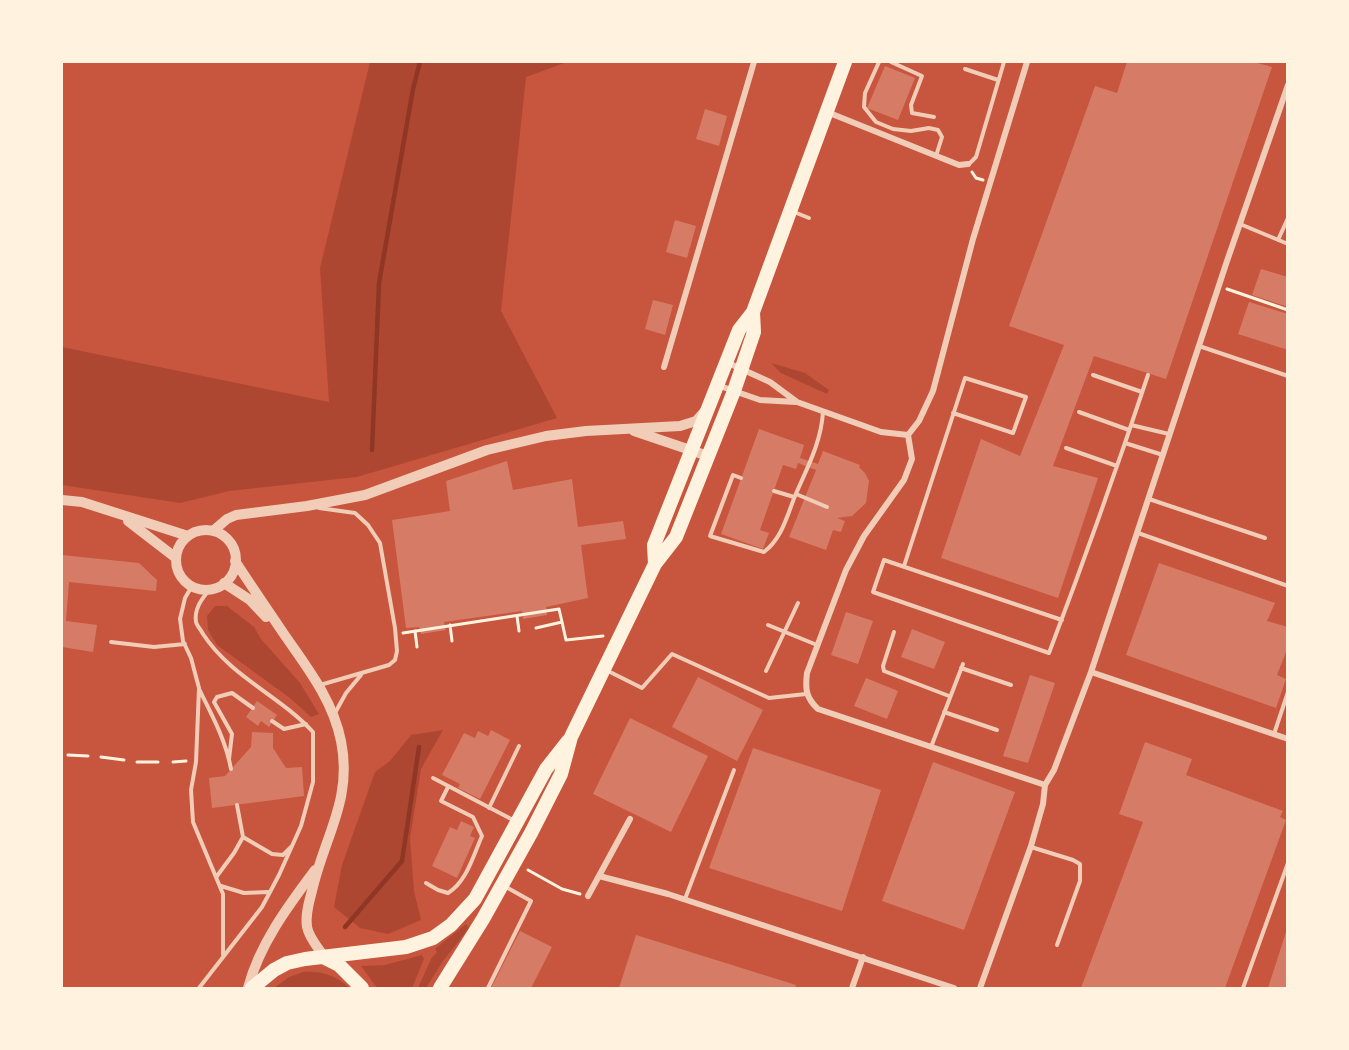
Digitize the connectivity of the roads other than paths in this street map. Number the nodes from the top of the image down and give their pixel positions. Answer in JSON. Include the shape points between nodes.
{"nodes":[{"id":1,"x":754,"y":62,"type":"edge"},
{"id":2,"x":845,"y":62,"type":"edge"},
{"id":3,"x":879,"y":62,"type":"edge"},
{"id":4,"x":891,"y":62,"type":"edge"},
{"id":5,"x":1004,"y":62,"type":"edge"},
{"id":6,"x":1027,"y":62,"type":"edge"},
{"id":7,"x":965,"y":69,"type":"dead end"},
{"id":8,"x":998,"y":80,"type":"junction"},
{"id":9,"x":1287,"y":85,"type":"edge"},
{"id":10,"x":827,"y":112,"type":"junction"},
{"id":11,"x":934,"y":117,"type":"dead end"},
{"id":12,"x":936,"y":156,"type":"junction"},
{"id":13,"x":968,"y":164,"type":"joint"},
{"id":14,"x":791,"y":210,"type":"junction"},
{"id":15,"x":809,"y":218,"type":"dead end"},
{"id":16,"x":1287,"y":218,"type":"edge"},
{"id":17,"x":1239,"y":224,"type":"junction"},
{"id":18,"x":1278,"y":240,"type":"junction"},
{"id":19,"x":1287,"y":244,"type":"edge"},
{"id":20,"x":753,"y":312,"type":"junction"},
{"id":21,"x":1199,"y":346,"type":"junction"},
{"id":22,"x":725,"y":362,"type":"junction"},
{"id":23,"x":663,"y":367,"type":"dead end"},
{"id":24,"x":741,"y":369,"type":"junction"},
{"id":25,"x":1093,"y":375,"type":"dead end"},
{"id":26,"x":1148,"y":375,"type":"dead end"},
{"id":27,"x":1287,"y":376,"type":"edge"},
{"id":28,"x":717,"y":385,"type":"junction"},
{"id":29,"x":734,"y":391,"type":"junction"},
{"id":30,"x":1142,"y":392,"type":"junction"},
{"id":31,"x":797,"y":402,"type":"junction"},
{"id":32,"x":706,"y":410,"type":"junction"},
{"id":33,"x":823,"y":411,"type":"junction"},
{"id":34,"x":1079,"y":412,"type":"dead end"},
{"id":35,"x":953,"y":414,"type":"junction"},
{"id":36,"x":1130,"y":428,"type":"junction"},
{"id":37,"x":628,"y":429,"type":"junction"},
{"id":38,"x":1169,"y":434,"type":"junction"},
{"id":39,"x":908,"y":435,"type":"junction"},
{"id":40,"x":1125,"y":443,"type":"junction"},
{"id":41,"x":1066,"y":448,"type":"dead end"},
{"id":42,"x":690,"y":451,"type":"junction"},
{"id":43,"x":1163,"y":455,"type":"junction"},
{"id":44,"x":708,"y":456,"type":"junction"},
{"id":45,"x":1117,"y":466,"type":"junction"},
{"id":46,"x":741,"y":478,"type":"dead end"},
{"id":47,"x":774,"y":491,"type":"dead end"},
{"id":48,"x":795,"y":496,"type":"junction"},
{"id":49,"x":1148,"y":498,"type":"junction"},
{"id":50,"x":62,"y":500,"type":"edge"},
{"id":51,"x":307,"y":506,"type":"junction"},
{"id":52,"x":827,"y":507,"type":"dead end"},
{"id":53,"x":123,"y":517,"type":"junction"},
{"id":54,"x":213,"y":531,"type":"junction"},
{"id":55,"x":1137,"y":533,"type":"junction"},
{"id":56,"x":188,"y":536,"type":"junction"},
{"id":57,"x":1264,"y":538,"type":"dead end"},
{"id":58,"x":176,"y":558,"type":"junction"},
{"id":59,"x":236,"y":561,"type":"junction"},
{"id":60,"x":655,"y":564,"type":"junction"},
{"id":61,"x":904,"y":566,"type":"junction"},
{"id":62,"x":224,"y":583,"type":"junction"},
{"id":63,"x":192,"y":586,"type":"junction"},
{"id":64,"x":1287,"y":586,"type":"edge"},
{"id":65,"x":210,"y":589,"type":"junction"},
{"id":66,"x":798,"y":603,"type":"dead end"},
{"id":67,"x":1062,"y":620,"type":"junction"},
{"id":68,"x":768,"y":625,"type":"dead end"},
{"id":69,"x":783,"y":631,"type":"junction"},
{"id":70,"x":894,"y":632,"type":"dead end"},
{"id":71,"x":111,"y":642,"type":"dead end"},
{"id":72,"x":291,"y":643,"type":"junction"},
{"id":73,"x":184,"y":644,"type":"junction"},
{"id":74,"x":818,"y":645,"type":"junction"},
{"id":75,"x":605,"y":669,"type":"junction"},
{"id":76,"x":766,"y":671,"type":"dead end"},
{"id":77,"x":1091,"y":672,"type":"junction"},
{"id":78,"x":361,"y":674,"type":"junction"},
{"id":79,"x":320,"y":685,"type":"junction"},
{"id":80,"x":1011,"y":685,"type":"dead end"},
{"id":81,"x":199,"y":688,"type":"junction"},
{"id":82,"x":1287,"y":692,"type":"edge"},
{"id":83,"x":806,"y":694,"type":"junction"},
{"id":84,"x":949,"y":696,"type":"junction"},
{"id":85,"x":253,"y":708,"type":"dead end"},
{"id":86,"x":944,"y":712,"type":"junction"},
{"id":87,"x":334,"y":715,"type":"junction"},
{"id":88,"x":272,"y":721,"type":"dead end"},
{"id":89,"x":306,"y":724,"type":"junction"},
{"id":90,"x":997,"y":730,"type":"dead end"},
{"id":91,"x":1273,"y":735,"type":"junction"},
{"id":92,"x":571,"y":737,"type":"junction"},
{"id":93,"x":1287,"y":739,"type":"edge"},
{"id":94,"x":519,"y":746,"type":"dead end"},
{"id":95,"x":930,"y":748,"type":"junction"},
{"id":96,"x":229,"y":759,"type":"junction"},
{"id":97,"x":231,"y":769,"type":"dead end"},
{"id":98,"x":734,"y":770,"type":"dead end"},
{"id":99,"x":433,"y":778,"type":"dead end"},
{"id":100,"x":1045,"y":785,"type":"junction"},
{"id":101,"x":448,"y":786,"type":"junction"},
{"id":102,"x":237,"y":805,"type":"dead end"},
{"id":103,"x":489,"y":808,"type":"junction"},
{"id":104,"x":630,"y":819,"type":"dead end"},
{"id":105,"x":518,"y":823,"type":"junction"},
{"id":106,"x":243,"y":837,"type":"junction"},
{"id":107,"x":293,"y":844,"type":"junction"},
{"id":108,"x":1031,"y":846,"type":"junction"},
{"id":109,"x":1287,"y":863,"type":"edge"},
{"id":110,"x":317,"y":867,"type":"junction"},
{"id":111,"x":216,"y":876,"type":"junction"},
{"id":112,"x":599,"y":876,"type":"junction"},
{"id":113,"x":426,"y":883,"type":"dead end"},
{"id":114,"x":221,"y":886,"type":"junction"},
{"id":115,"x":509,"y":889,"type":"junction"},
{"id":116,"x":268,"y":892,"type":"junction"},
{"id":117,"x":588,"y":896,"type":"road end"},
{"id":118,"x":685,"y":900,"type":"junction"},
{"id":119,"x":1057,"y":945,"type":"dead end"},
{"id":120,"x":222,"y":956,"type":"junction"},
{"id":121,"x":863,"y":957,"type":"junction"},
{"id":122,"x":326,"y":958,"type":"junction"},
{"id":123,"x":199,"y":988,"type":"edge"},
{"id":124,"x":250,"y":988,"type":"edge"},
{"id":125,"x":362,"y":988,"type":"edge"},
{"id":126,"x":441,"y":988,"type":"edge"},
{"id":127,"x":488,"y":988,"type":"edge"},
{"id":128,"x":852,"y":988,"type":"edge"},
{"id":129,"x":954,"y":988,"type":"edge"},
{"id":130,"x":980,"y":988,"type":"edge"},
{"id":131,"x":1243,"y":988,"type":"edge"}],
"edges":[{"from":1,"to":23,"type":"street"},
{"from":2,"to":10,"type":"main road"},
{"from":3,"to":12,"type":"lane","via":[[865,93],[864,107],[876,122],[893,129],[938,130],[942,137]]},
{"from":4,"to":11,"type":"lane","via":[[922,76],[911,105],[912,113]]},
{"from":5,"to":8,"type":"lane"},
{"from":6,"to":39,"type":"street","via":[[933,391]]},
{"from":7,"to":8,"type":"lane"},
{"from":8,"to":13,"type":"lane","via":[[976,157]]},
{"from":9,"to":17,"type":"street"},
{"from":10,"to":12,"type":"street"},
{"from":10,"to":14,"type":"main road"},
{"from":12,"to":13,"type":"street","via":[[959,165]]},
{"from":14,"to":15,"type":"lane"},
{"from":14,"to":20,"type":"main road"},
{"from":16,"to":18,"type":"lane"},
{"from":17,"to":18,"type":"lane"},
{"from":17,"to":21,"type":"street"},
{"from":18,"to":19,"type":"lane"},
{"from":20,"to":22,"type":"main road","via":[[739,330]]},
{"from":20,"to":24,"type":"main road","via":[[754,332]]},
{"from":21,"to":27,"type":"lane"},
{"from":21,"to":38,"type":"street"},
{"from":22,"to":24,"type":"street"},
{"from":22,"to":28,"type":"main road"},
{"from":24,"to":29,"type":"main road"},
{"from":24,"to":31,"type":"street","via":[[770,382]]},
{"from":25,"to":30,"type":"lane"},
{"from":26,"to":30,"type":"lane"},
{"from":28,"to":29,"type":"street"},
{"from":28,"to":32,"type":"main road"},
{"from":29,"to":31,"type":"street","via":[[760,400]]},
{"from":29,"to":44,"type":"main road"},
{"from":30,"to":36,"type":"lane"},
{"from":31,"to":33,"type":"street"},
{"from":32,"to":37,"type":"street","via":[[696,421],[680,426]]},
{"from":32,"to":42,"type":"main road"},
{"from":33,"to":39,"type":"street","via":[[881,432]]},
{"from":33,"to":48,"type":"lane","via":[[818,443]]},
{"from":34,"to":36,"type":"lane"},
{"from":35,"to":35,"type":"lane","via":[[1013,433],[1026,397],[965,378]]},
{"from":35,"to":61,"type":"lane"},
{"from":36,"to":38,"type":"lane"},
{"from":36,"to":40,"type":"lane"},
{"from":37,"to":42,"type":"street"},
{"from":37,"to":51,"type":"street","via":[[546,436],[487,450],[365,495]]},
{"from":38,"to":43,"type":"street"},
{"from":39,"to":74,"type":"street","via":[[912,459],[904,480],[864,536],[846,570]]},
{"from":40,"to":43,"type":"lane"},
{"from":40,"to":45,"type":"lane"},
{"from":41,"to":45,"type":"lane"},
{"from":42,"to":44,"type":"street"},
{"from":42,"to":60,"type":"main road","via":[[654,545]]},
{"from":43,"to":49,"type":"street"},
{"from":44,"to":60,"type":"main road","via":[[676,537]]},
{"from":45,"to":67,"type":"lane"},
{"from":46,"to":48,"type":"lane","via":[[733,475],[710,536],[764,552],[778,536]]},
{"from":47,"to":48,"type":"lane"},
{"from":48,"to":52,"type":"lane"},
{"from":49,"to":55,"type":"street"},
{"from":49,"to":57,"type":"lane"},
{"from":50,"to":53,"type":"street","via":[[82,502]]},
{"from":51,"to":54,"type":"street","via":[[236,515]]},
{"from":51,"to":78,"type":"lane","via":[[355,513],[380,543],[397,651],[389,665]]},
{"from":53,"to":56,"type":"street"},
{"from":53,"to":58,"type":"street"},
{"from":54,"to":56,"type":"street"},
{"from":54,"to":59,"type":"street","via":[[230,542]]},
{"from":55,"to":64,"type":"lane"},
{"from":55,"to":77,"type":"street"},
{"from":56,"to":58,"type":"street"},
{"from":58,"to":63,"type":"street","via":[[180,574]]},
{"from":59,"to":62,"type":"street"},
{"from":59,"to":72,"type":"street"},
{"from":60,"to":75,"type":"main road"},
{"from":61,"to":67,"type":"lane"},
{"from":61,"to":67,"type":"lane","via":[[884,560],[873,592],[1049,653]]},
{"from":62,"to":65,"type":"street"},
{"from":62,"to":72,"type":"street","via":[[250,600]]},
{"from":63,"to":65,"type":"street"},
{"from":63,"to":73,"type":"lane","via":[[180,619]]},
{"from":65,"to":89,"type":"lane","via":[[199,604],[196,623],[212,648],[236,672]]},
{"from":66,"to":69,"type":"lane"},
{"from":68,"to":69,"type":"lane"},
{"from":69,"to":74,"type":"lane"},
{"from":69,"to":76,"type":"lane"},
{"from":70,"to":84,"type":"lane","via":[[884,671]]},
{"from":71,"to":73,"type":"lane","via":[[154,647]]},
{"from":72,"to":79,"type":"street"},
{"from":73,"to":81,"type":"lane"},
{"from":74,"to":83,"type":"street","via":[[807,673]]},
{"from":75,"to":83,"type":"lane","via":[[642,688],[672,654],[769,698]]},
{"from":75,"to":92,"type":"main road"},
{"from":77,"to":91,"type":"street"},
{"from":77,"to":100,"type":"street"},
{"from":78,"to":79,"type":"lane"},
{"from":78,"to":87,"type":"lane"},
{"from":79,"to":87,"type":"street"},
{"from":80,"to":84,"type":"lane","via":[[962,666]]},
{"from":81,"to":96,"type":"lane"},
{"from":81,"to":111,"type":"lane","via":[[191,790],[193,822]]},
{"from":82,"to":91,"type":"lane"},
{"from":83,"to":95,"type":"street","via":[[818,709]]},
{"from":84,"to":86,"type":"lane"},
{"from":85,"to":96,"type":"lane","via":[[232,693],[214,702],[232,734]]},
{"from":86,"to":90,"type":"lane"},
{"from":86,"to":95,"type":"lane"},
{"from":87,"to":110,"type":"street","via":[[345,775],[336,819]]},
{"from":88,"to":89,"type":"lane","via":[[284,729]]},
{"from":89,"to":107,"type":"lane","via":[[313,732],[313,782]]},
{"from":91,"to":93,"type":"street"},
{"from":92,"to":105,"type":"main road","via":[[546,769]]},
{"from":92,"to":115,"type":"main road","via":[[561,774]]},
{"from":94,"to":103,"type":"lane"},
{"from":95,"to":100,"type":"street"},
{"from":96,"to":97,"type":"lane"},
{"from":98,"to":118,"type":"lane"},
{"from":99,"to":101,"type":"lane"},
{"from":100,"to":108,"type":"street"},
{"from":101,"to":103,"type":"lane"},
{"from":101,"to":113,"type":"lane","via":[[441,801],[473,817],[482,836],[454,889],[438,890]]},
{"from":102,"to":106,"type":"lane"},
{"from":103,"to":105,"type":"lane"},
{"from":104,"to":112,"type":"street"},
{"from":105,"to":122,"type":"main road","via":[[475,899],[441,933],[406,947]]},
{"from":106,"to":107,"type":"lane","via":[[272,854],[283,855]]},
{"from":106,"to":111,"type":"lane"},
{"from":107,"to":116,"type":"lane"},
{"from":108,"to":119,"type":"lane","via":[[1080,864],[1080,882]]},
{"from":108,"to":130,"type":"street"},
{"from":109,"to":131,"type":"lane"},
{"from":110,"to":122,"type":"street","via":[[306,924]]},
{"from":110,"to":124,"type":"street","via":[[256,962]]},
{"from":111,"to":114,"type":"lane"},
{"from":112,"to":117,"type":"street"},
{"from":112,"to":118,"type":"street"},
{"from":114,"to":116,"type":"lane","via":[[244,893]]},
{"from":114,"to":120,"type":"lane"},
{"from":115,"to":126,"type":"main road"},
{"from":115,"to":127,"type":"lane","via":[[531,901]]},
{"from":116,"to":120,"type":"lane","via":[[261,907]]},
{"from":118,"to":121,"type":"street"},
{"from":120,"to":123,"type":"lane"},
{"from":121,"to":128,"type":"street"},
{"from":121,"to":129,"type":"street"},
{"from":122,"to":124,"type":"main road","via":[[287,963]]},
{"from":122,"to":125,"type":"main road"}]}
